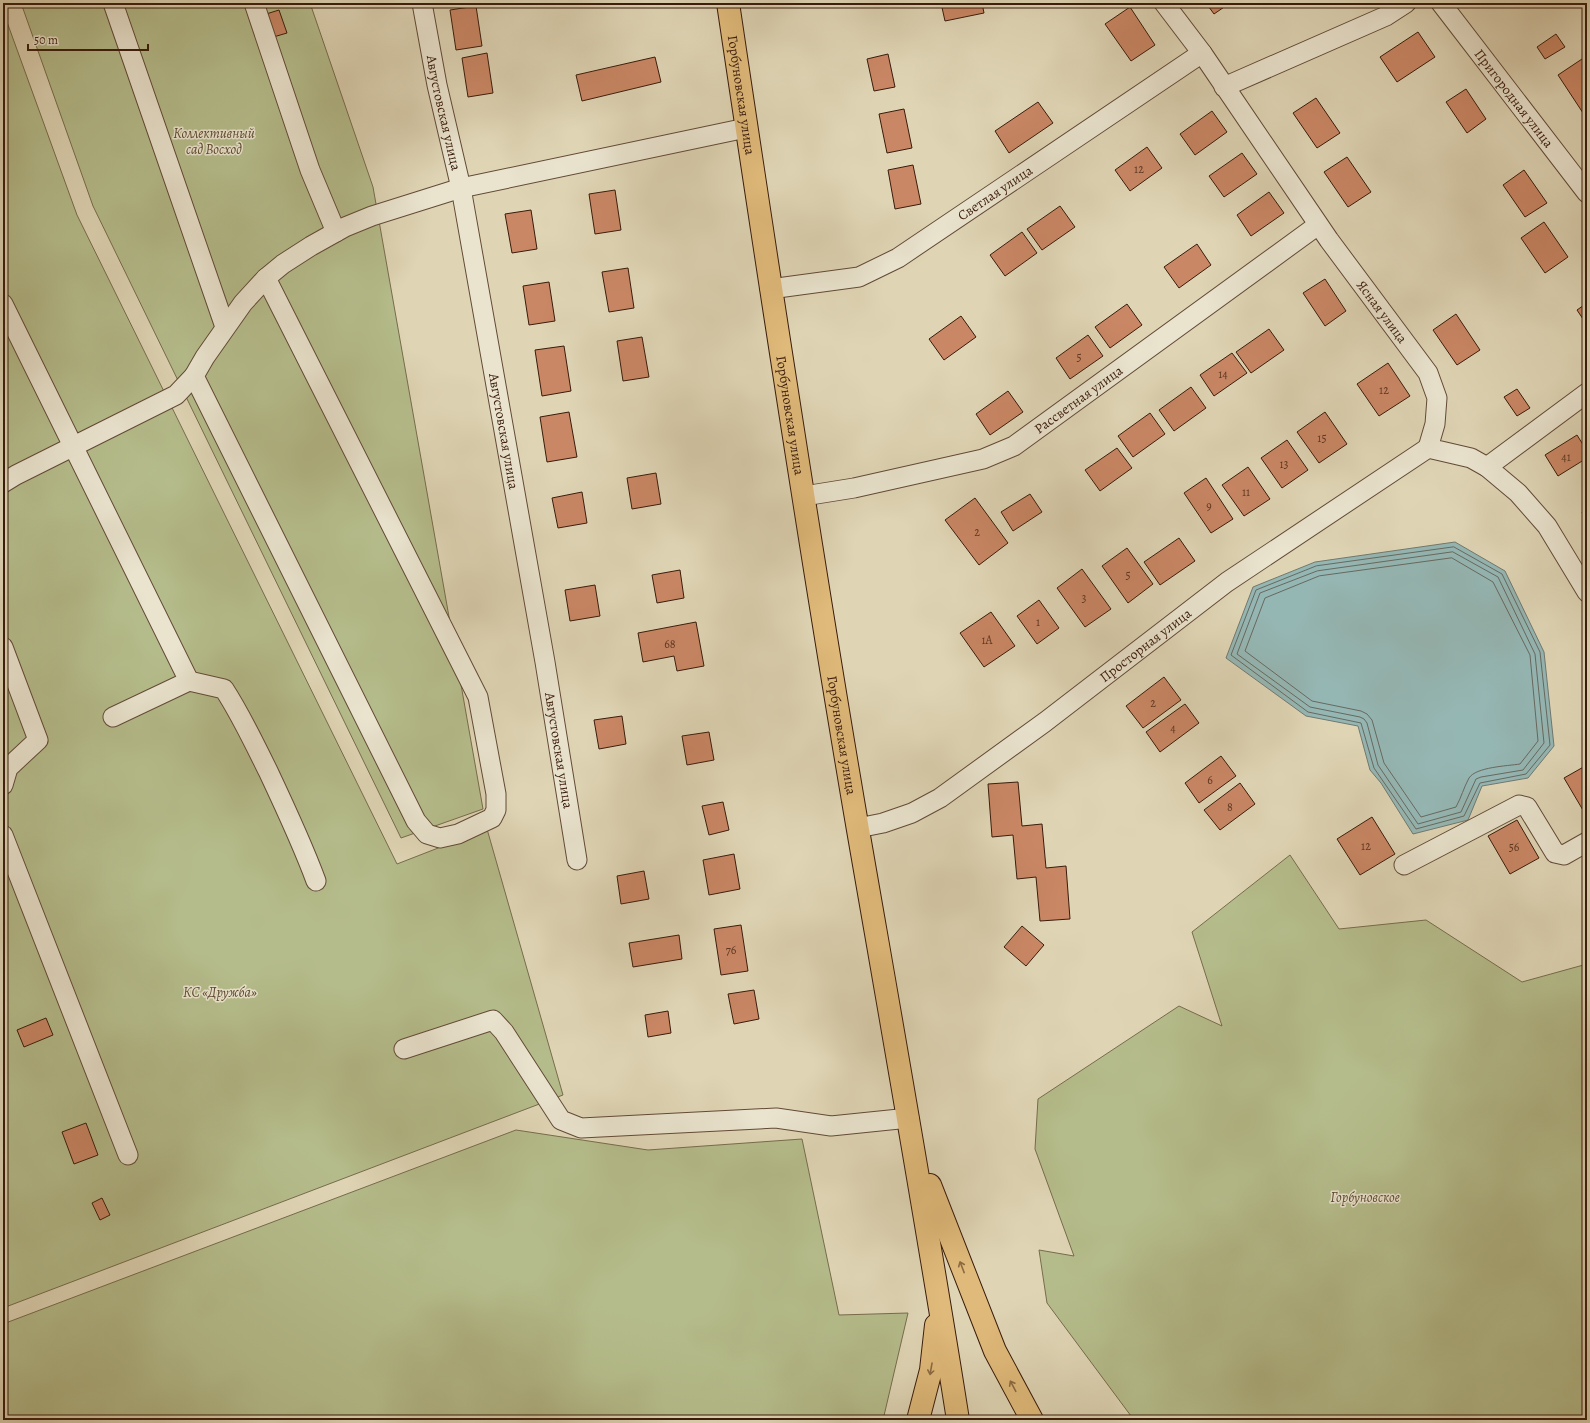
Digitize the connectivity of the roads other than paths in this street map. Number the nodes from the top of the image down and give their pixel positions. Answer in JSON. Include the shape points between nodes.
{"nodes":[{"id":1,"x":113,"y":3,"type":"edge"},
{"id":2,"x":254,"y":3,"type":"edge"},
{"id":3,"x":422,"y":3,"type":"edge"},
{"id":4,"x":728,"y":3,"type":"edge"},
{"id":5,"x":1164,"y":3,"type":"edge"},
{"id":6,"x":1406,"y":3,"type":"edge"},
{"id":7,"x":1441,"y":3,"type":"edge"},
{"id":8,"x":1202,"y":53,"type":"junction"},
{"id":9,"x":1224,"y":87,"type":"junction"},
{"id":10,"x":746,"y":128,"type":"junction"},
{"id":11,"x":461,"y":188,"type":"junction"},
{"id":12,"x":1587,"y":193,"type":"edge"},
{"id":13,"x":1318,"y":225,"type":"junction"},
{"id":14,"x":336,"y":232,"type":"junction"},
{"id":15,"x":266,"y":278,"type":"junction"},
{"id":16,"x":770,"y":289,"type":"junction"},
{"id":17,"x":3,"y":304,"type":"edge"},
{"id":18,"x":225,"y":327,"type":"junction"},
{"id":19,"x":194,"y":376,"type":"junction"},
{"id":20,"x":1587,"y":393,"type":"edge"},
{"id":21,"x":73,"y":447,"type":"junction"},
{"id":22,"x":1428,"y":448,"type":"junction"},
{"id":23,"x":1487,"y":467,"type":"junction"},
{"id":24,"x":3,"y":483,"type":"edge"},
{"id":25,"x":804,"y":496,"type":"junction"},
{"id":26,"x":1587,"y":592,"type":"edge"},
{"id":27,"x":3,"y":647,"type":"edge"},
{"id":28,"x":189,"y":681,"type":"junction"},
{"id":29,"x":112,"y":717,"type":"dead end"},
{"id":30,"x":3,"y":785,"type":"edge"},
{"id":31,"x":858,"y":828,"type":"junction"},
{"id":32,"x":3,"y":834,"type":"edge"},
{"id":33,"x":1587,"y":842,"type":"edge"},
{"id":34,"x":577,"y":860,"type":"dead end"},
{"id":35,"x":1404,"y":865,"type":"dead end"},
{"id":36,"x":316,"y":880,"type":"dead end"},
{"id":37,"x":404,"y":1049,"type":"dead end"},
{"id":38,"x":909,"y":1118,"type":"junction"},
{"id":39,"x":914,"y":1143,"type":"junction"},
{"id":40,"x":128,"y":1155,"type":"dead end"},
{"id":41,"x":936,"y":1274,"type":"junction"},
{"id":42,"x":918,"y":1420,"type":"edge"},
{"id":43,"x":958,"y":1420,"type":"edge"},
{"id":44,"x":1032,"y":1420,"type":"edge"}],
"edges":[{"from":1,"to":18,"type":"street"},
{"from":2,"to":14,"type":"street","via":[[310,170]]},
{"from":3,"to":11,"type":"street","name":"Августовская улица","via":[[437,85]]},
{"from":4,"to":10,"type":"main road","name":"Горбуновская улица"},
{"from":5,"to":8,"type":"street","name":"Ясная улица"},
{"from":6,"to":9,"type":"street","via":[[1386,16]]},
{"from":7,"to":12,"type":"street","name":"Пригородная улица"},
{"from":8,"to":9,"type":"street","name":"Ясная улица"},
{"from":8,"to":16,"type":"street","name":"Светлая улица","via":[[898,258],[859,277]]},
{"from":9,"to":13,"type":"street","name":"Ясная улица"},
{"from":10,"to":11,"type":"street"},
{"from":10,"to":16,"type":"main road","name":"Горбуновская улица"},
{"from":11,"to":14,"type":"street","via":[[372,216]]},
{"from":11,"to":34,"type":"street","name":"Августовская улица","via":[[546,662]]},
{"from":13,"to":22,"type":"street","name":"Ясная улица","via":[[1428,373],[1437,398],[1435,424]]},
{"from":13,"to":25,"type":"street","name":"Рассветная улица","via":[[1014,446],[983,459],[854,488]]},
{"from":14,"to":15,"type":"street","via":[[283,264]]},
{"from":15,"to":18,"type":"street","via":[[243,302]]},
{"from":15,"to":19,"type":"street","via":[[478,697],[496,794],[496,810],[492,818],[458,834],[440,838],[427,834],[416,821]]},
{"from":16,"to":25,"type":"main road","name":"Горбуновская улица"},
{"from":17,"to":21,"type":"street"},
{"from":18,"to":19,"type":"street"},
{"from":19,"to":21,"type":"street","via":[[176,395]]},
{"from":20,"to":23,"type":"street"},
{"from":21,"to":24,"type":"street"},
{"from":21,"to":28,"type":"street"},
{"from":22,"to":23,"type":"street","via":[[1471,458]]},
{"from":22,"to":31,"type":"street","name":"Просторная улица","via":[[1227,582],[1045,722],[940,798],[905,816]]},
{"from":23,"to":26,"type":"street","via":[[1518,493],[1547,526]]},
{"from":25,"to":31,"type":"main road","name":"Горбуновская улица"},
{"from":27,"to":30,"type":"street","via":[[38,740],[8,768]]},
{"from":28,"to":29,"type":"street"},
{"from":28,"to":36,"type":"street","via":[[224,689],[235,705],[300,839]]},
{"from":31,"to":38,"type":"main road","name":"Горбуновская улица"},
{"from":32,"to":40,"type":"street"},
{"from":33,"to":35,"type":"street","via":[[1564,855],[1555,853],[1527,807],[1519,805]]},
{"from":37,"to":38,"type":"street","via":[[493,1020],[504,1032],[560,1120],[581,1128],[776,1118],[831,1126]]},
{"from":38,"to":39,"type":"main road","name":"Горбуновская улица"},
{"from":39,"to":41,"type":"main road"},
{"from":44,"to":39,"type":"main road","one_way":true,"via":[[994,1351]]},
{"from":41,"to":42,"type":"main road","one_way":true,"via":[[936,1332],[931,1370]]},
{"from":41,"to":43,"type":"main road"}]}
